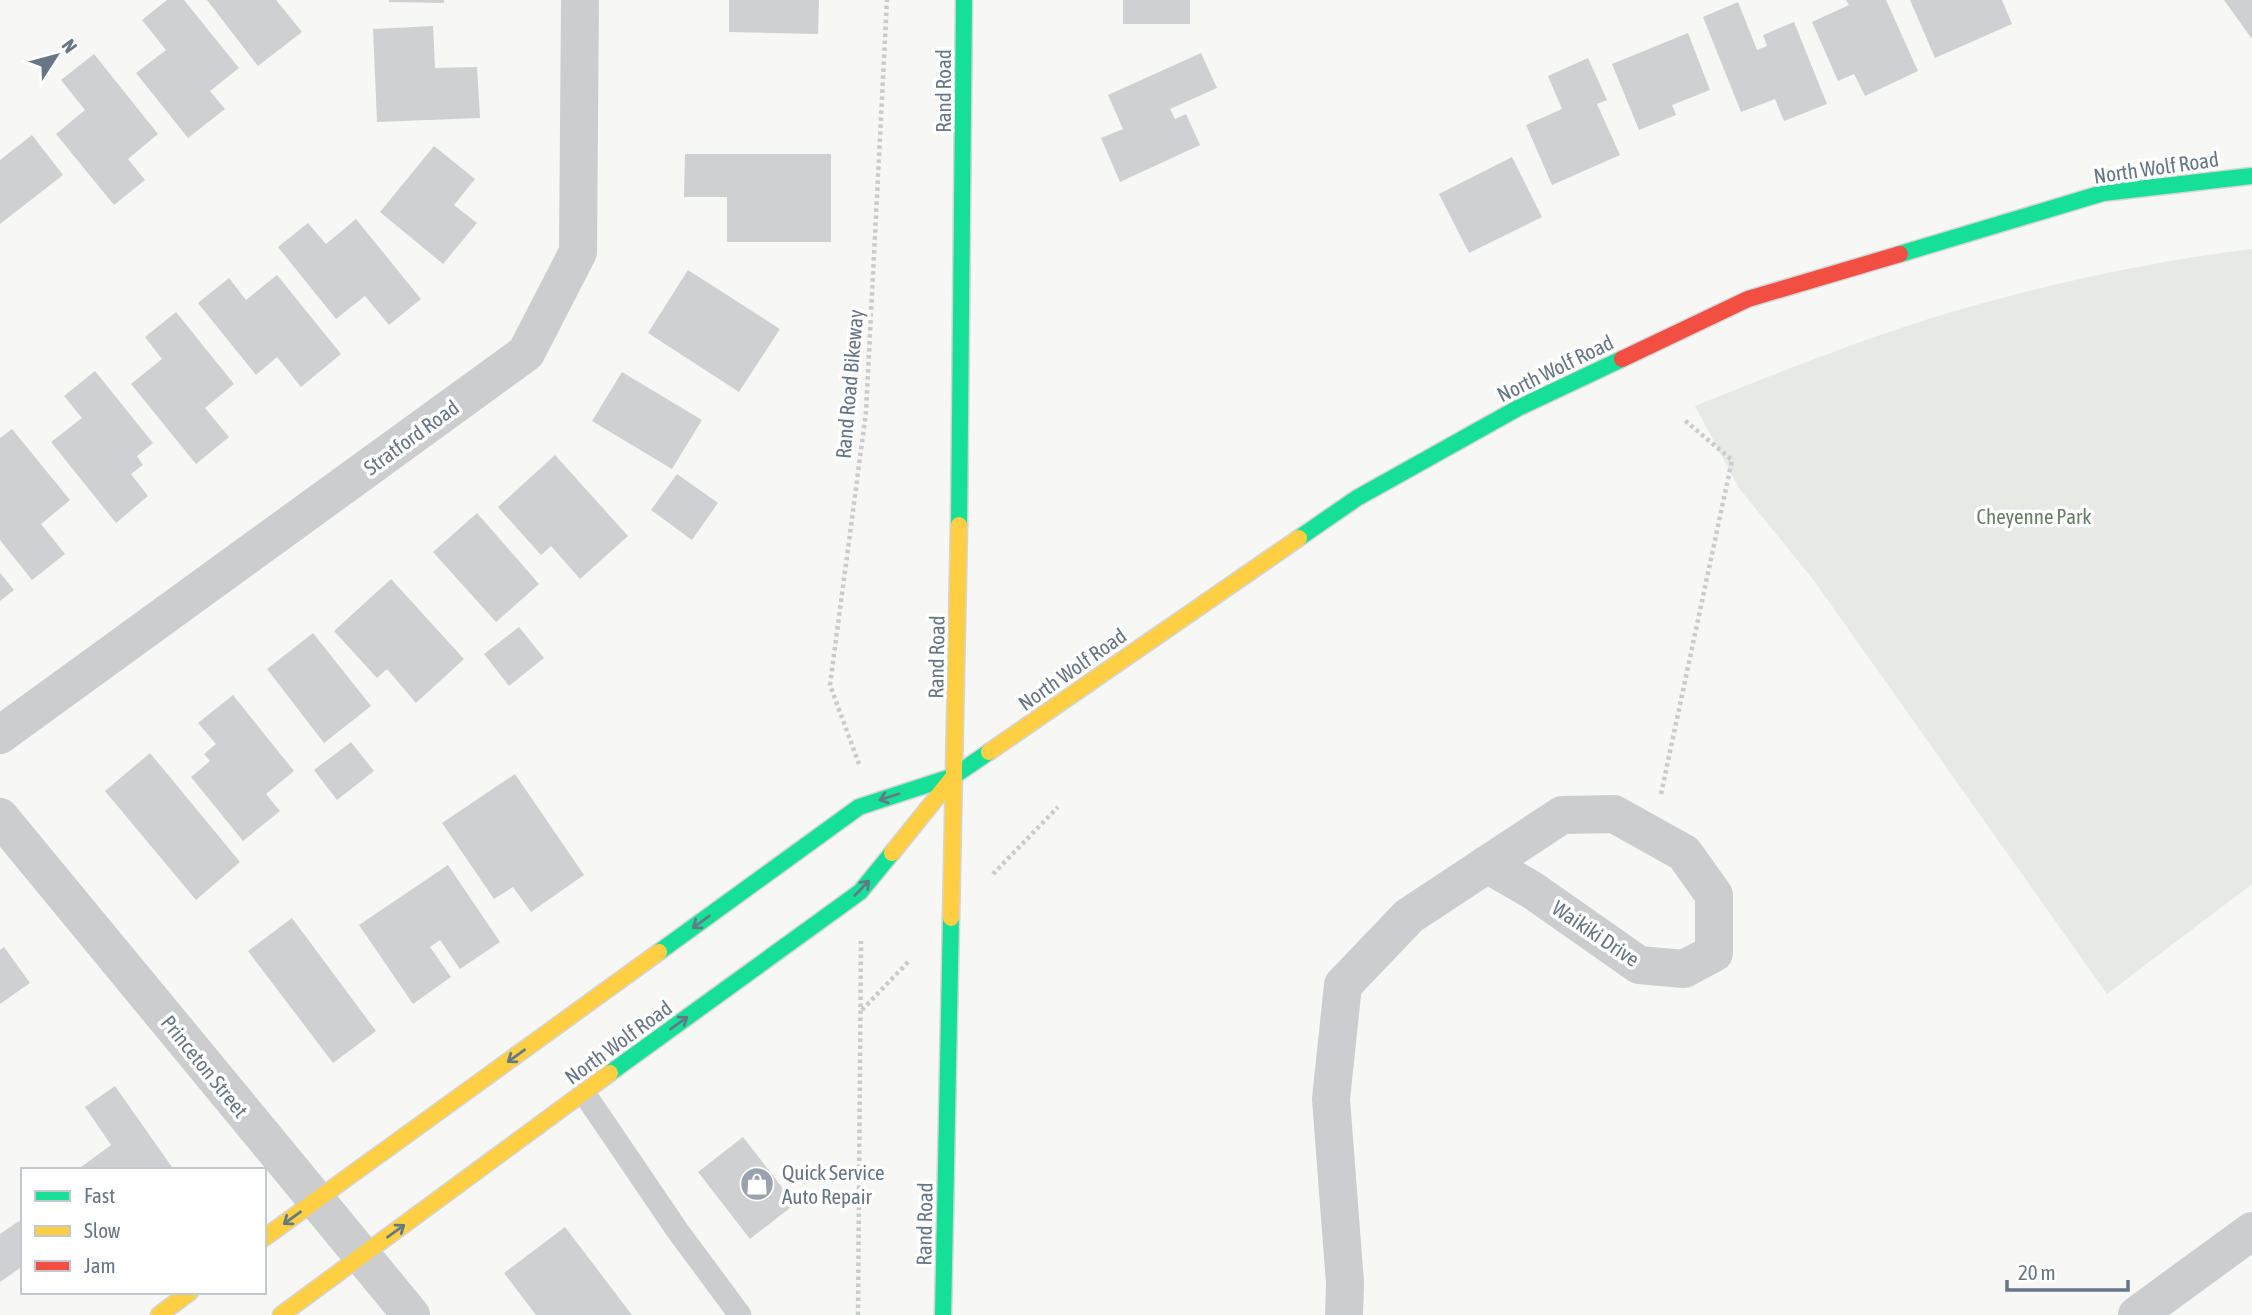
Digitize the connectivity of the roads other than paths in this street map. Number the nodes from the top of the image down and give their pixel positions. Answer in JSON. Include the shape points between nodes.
{"nodes":[{"id":1,"x":580,"y":0,"type":"edge"},
{"id":2,"x":964,"y":0,"type":"edge"},
{"id":3,"x":2252,"y":176,"type":"edge"},
{"id":4,"x":0,"y":735,"type":"edge"},
{"id":5,"x":954,"y":776,"type":"junction"},
{"id":6,"x":0,"y":817,"type":"edge"},
{"id":7,"x":1487,"y":864,"type":"junction"},
{"id":8,"x":584,"y":1093,"type":"junction"},
{"id":9,"x":316,"y":1201,"type":"junction"},
{"id":10,"x":2252,"y":1231,"type":"edge"},
{"id":11,"x":266,"y":1237,"type":"edge"},
{"id":12,"x":362,"y":1256,"type":"junction"},
{"id":13,"x":187,"y":1294,"type":"edge"},
{"id":14,"x":159,"y":1315,"type":"edge"},
{"id":15,"x":281,"y":1315,"type":"edge"},
{"id":16,"x":411,"y":1315,"type":"edge"},
{"id":17,"x":740,"y":1315,"type":"edge"},
{"id":18,"x":943,"y":1315,"type":"edge"},
{"id":19,"x":1344,"y":1315,"type":"edge"},
{"id":20,"x":2137,"y":1315,"type":"edge"}],
"edges":[{"from":1,"to":4,"type":"street","name":"Stratford Road","via":[[578,252],[526,354]]},
{"from":2,"to":5,"type":"main road","name":"Rand Road","via":[[964,307]]},
{"from":3,"to":5,"type":"main road","name":"North Wolf Road","via":[[2103,193],[1748,299],[1518,408],[1357,498]]},
{"from":8,"to":5,"type":"main road","name":"North Wolf Road","one_way":true,"via":[[860,892]]},
{"from":5,"to":9,"type":"main road","name":"North Wolf Road","one_way":true,"via":[[859,807]]},
{"from":5,"to":18,"type":"main road","name":"Rand Road"},
{"from":6,"to":9,"type":"street","name":"Princeton Street"},
{"from":7,"to":7,"type":"street","name":"Waikiki Drive","via":[[1639,965],[1684,969],[1714,953],[1714,895],[1684,853],[1614,814],[1562,815]]},
{"from":7,"to":19,"type":"street","name":"Waikiki Drive","via":[[1409,916],[1343,985],[1331,1099]]},
{"from":12,"to":8,"type":"main road","name":"North Wolf Road","one_way":true},
{"from":8,"to":17,"type":"lane"},
{"from":9,"to":11,"type":"main road","name":"North Wolf Road","one_way":true},
{"from":9,"to":12,"type":"street","name":"Princeton Street"},
{"from":10,"to":20,"type":"street"},
{"from":12,"to":15,"type":"main road","name":"North Wolf Road"},
{"from":12,"to":16,"type":"street","name":"Princeton Street"},
{"from":13,"to":14,"type":"main road"}]}
